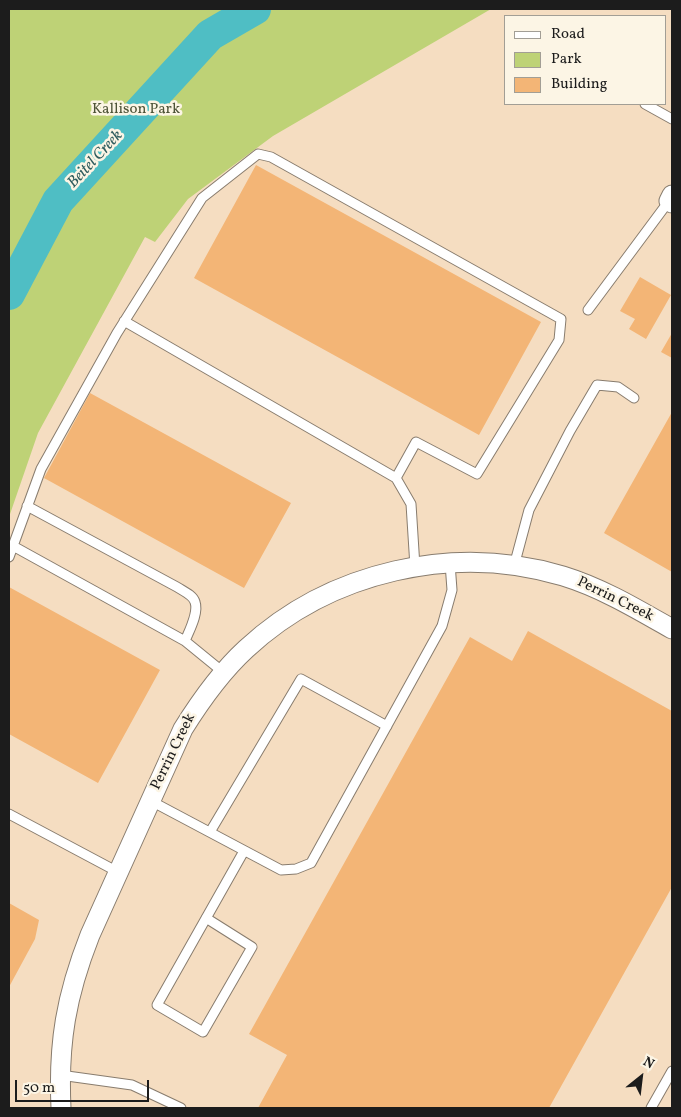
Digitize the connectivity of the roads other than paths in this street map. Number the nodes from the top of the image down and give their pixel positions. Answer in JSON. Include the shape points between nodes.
{"nodes":[{"id":1,"x":647,"y":105,"type":"edge"},
{"id":2,"x":672,"y":119,"type":"edge"},
{"id":3,"x":671,"y":199,"type":"edge"},
{"id":4,"x":588,"y":310,"type":"dead end"},
{"id":5,"x":124,"y":321,"type":"junction"},
{"id":6,"x":634,"y":398,"type":"dead end"},
{"id":7,"x":396,"y":478,"type":"junction"},
{"id":8,"x":27,"y":506,"type":"junction"},
{"id":9,"x":13,"y":546,"type":"junction"},
{"id":10,"x":9,"y":557,"type":"edge"},
{"id":11,"x":450,"y":563,"type":"junction"},
{"id":12,"x":514,"y":566,"type":"junction"},
{"id":13,"x":415,"y":567,"type":"junction"},
{"id":14,"x":672,"y":629,"type":"edge"},
{"id":15,"x":185,"y":640,"type":"junction"},
{"id":16,"x":223,"y":672,"type":"junction"},
{"id":17,"x":386,"y":726,"type":"junction"},
{"id":18,"x":151,"y":801,"type":"junction"},
{"id":19,"x":9,"y":814,"type":"edge"},
{"id":20,"x":210,"y":832,"type":"junction"},
{"id":21,"x":244,"y":850,"type":"junction"},
{"id":22,"x":118,"y":872,"type":"junction"},
{"id":23,"x":206,"y":918,"type":"junction"},
{"id":24,"x":672,"y":1071,"type":"edge"},
{"id":25,"x":60,"y":1075,"type":"junction"},
{"id":26,"x":61,"y":1108,"type":"edge"},
{"id":27,"x":181,"y":1108,"type":"edge"},
{"id":28,"x":651,"y":1108,"type":"edge"}],
"edges":[{"from":1,"to":2,"type":"lane"},
{"from":3,"to":4,"type":"lane"},
{"from":5,"to":7,"type":"lane"},
{"from":5,"to":7,"type":"lane","via":[[202,198],[258,154],[271,158],[561,319],[559,340],[478,474],[416,442]]},
{"from":5,"to":8,"type":"lane","via":[[40,469]]},
{"from":6,"to":12,"type":"lane","via":[[618,388],[597,385],[529,510]]},
{"from":7,"to":13,"type":"lane","via":[[410,504]]},
{"from":8,"to":9,"type":"lane"},
{"from":8,"to":15,"type":"lane","via":[[191,596],[196,603],[196,612]]},
{"from":9,"to":10,"type":"lane"},
{"from":9,"to":15,"type":"lane"},
{"from":11,"to":12,"type":"street","name":"Perrin Creek"},
{"from":11,"to":13,"type":"street","name":"Perrin Creek"},
{"from":11,"to":17,"type":"lane","via":[[452,590],[442,626]]},
{"from":12,"to":14,"type":"street","name":"Perrin Creek","via":[[563,576],[595,588]]},
{"from":13,"to":16,"type":"street","name":"Perrin Creek","via":[[362,579],[300,608],[266,632]]},
{"from":15,"to":16,"type":"lane"},
{"from":16,"to":18,"type":"street","name":"Perrin Creek","via":[[183,729]]},
{"from":17,"to":20,"type":"lane","via":[[301,679]]},
{"from":17,"to":21,"type":"lane","via":[[311,863],[281,870]]},
{"from":18,"to":20,"type":"lane"},
{"from":18,"to":22,"type":"street","name":"Perrin Creek"},
{"from":19,"to":22,"type":"lane"},
{"from":20,"to":21,"type":"lane"},
{"from":21,"to":23,"type":"lane"},
{"from":22,"to":25,"type":"street","name":"Perrin Creek","via":[[76,969],[63,1030]]},
{"from":23,"to":23,"type":"lane","via":[[157,1005],[203,1032],[252,947]]},
{"from":24,"to":28,"type":"lane"},
{"from":25,"to":26,"type":"street","name":"Perrin Creek"},
{"from":25,"to":27,"type":"lane","via":[[132,1085]]}]}
